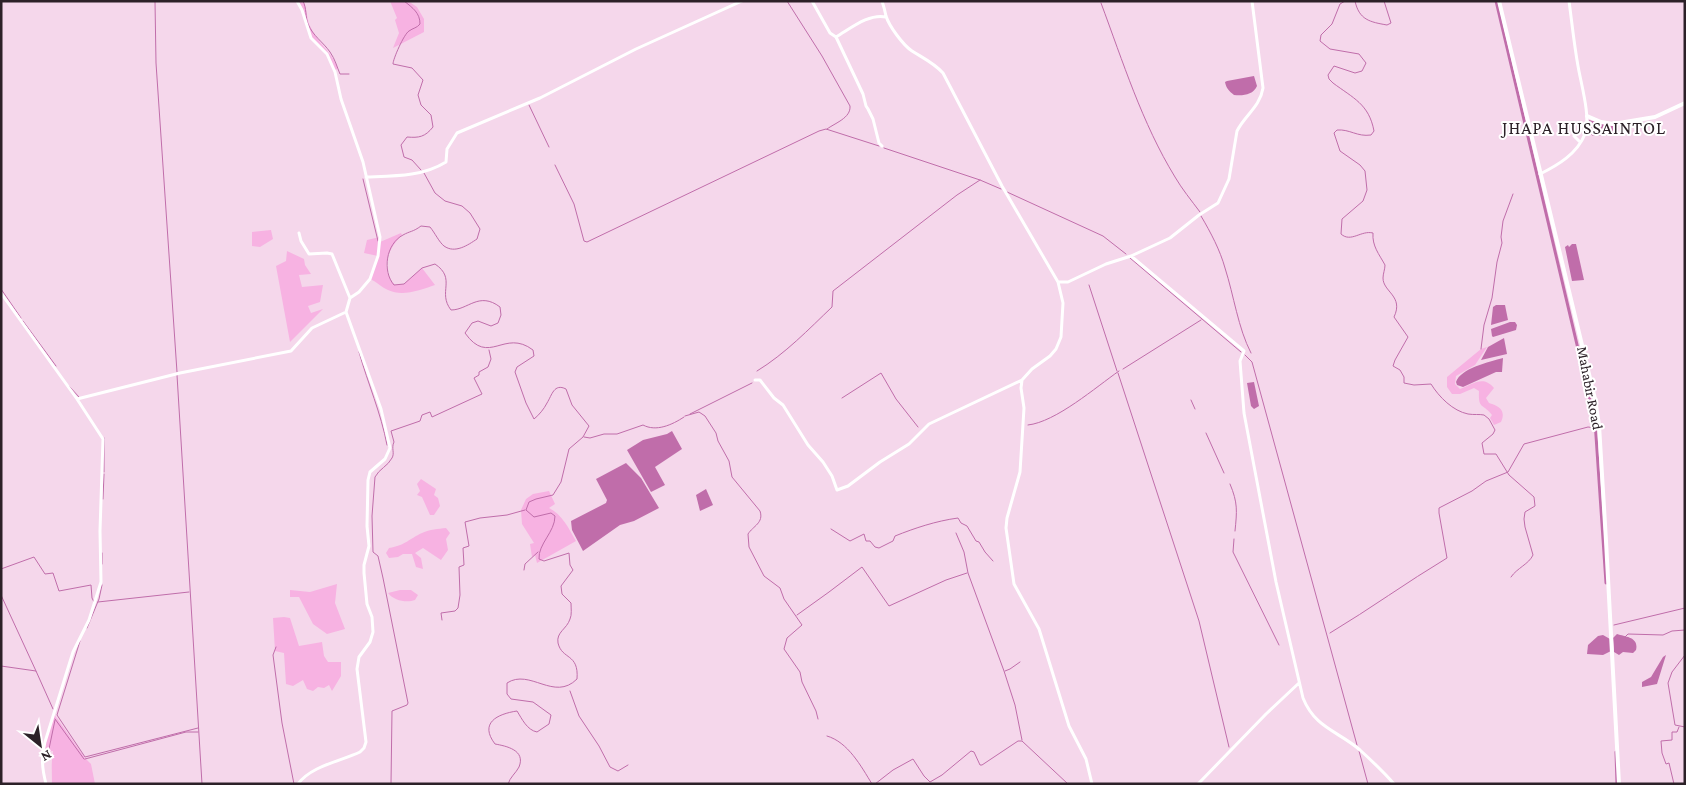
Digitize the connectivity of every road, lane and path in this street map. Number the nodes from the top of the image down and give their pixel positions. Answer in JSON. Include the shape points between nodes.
{"nodes":[{"id":1,"x":297,"y":1,"type":"edge"},
{"id":2,"x":742,"y":1,"type":"edge"},
{"id":3,"x":812,"y":1,"type":"edge"},
{"id":4,"x":882,"y":1,"type":"edge"},
{"id":5,"x":1252,"y":1,"type":"edge"},
{"id":6,"x":1499,"y":1,"type":"edge"},
{"id":7,"x":1569,"y":1,"type":"edge"},
{"id":8,"x":886,"y":17,"type":"junction"},
{"id":9,"x":836,"y":38,"type":"junction"},
{"id":10,"x":1685,"y":104,"type":"edge"},
{"id":11,"x":1587,"y":116,"type":"junction"},
{"id":12,"x":1574,"y":136,"type":"dead end"},
{"id":13,"x":1580,"y":142,"type":"junction"},
{"id":14,"x":882,"y":146,"type":"dead end"},
{"id":15,"x":1540,"y":174,"type":"junction"},
{"id":16,"x":366,"y":177,"type":"junction"},
{"id":17,"x":298,"y":233,"type":"dead end"},
{"id":18,"x":1131,"y":256,"type":"junction"},
{"id":19,"x":1058,"y":282,"type":"junction"},
{"id":20,"x":1,"y":293,"type":"edge"},
{"id":21,"x":350,"y":298,"type":"junction"},
{"id":22,"x":346,"y":312,"type":"junction"},
{"id":23,"x":755,"y":380,"type":"dead end"},
{"id":24,"x":1022,"y":380,"type":"junction"},
{"id":25,"x":77,"y":399,"type":"junction"},
{"id":26,"x":1299,"y":683,"type":"junction"},
{"id":27,"x":46,"y":784,"type":"edge"},
{"id":28,"x":298,"y":784,"type":"edge"},
{"id":29,"x":1092,"y":784,"type":"edge"},
{"id":30,"x":1198,"y":784,"type":"edge"},
{"id":31,"x":1394,"y":784,"type":"edge"},
{"id":32,"x":1619,"y":784,"type":"edge"}],
"edges":[{"from":1,"to":16,"type":"street","via":[[311,38],[327,54],[335,72]]},
{"from":2,"to":16,"type":"street","via":[[636,49],[540,98],[457,133],[446,149],[446,162],[416,174]]},
{"from":3,"to":9,"type":"street"},
{"from":4,"to":8,"type":"street"},
{"from":5,"to":18,"type":"street","via":[[1264,88],[1260,102],[1237,131],[1225,190],[1218,203],[1176,234]]},
{"from":6,"to":15,"type":"street","name":"Mahabir Road"},
{"from":7,"to":11,"type":"street"},
{"from":8,"to":9,"type":"street","via":[[857,24]]},
{"from":8,"to":19,"type":"street","via":[[910,50],[935,64],[943,73],[1002,186]]},
{"from":9,"to":14,"type":"street","via":[[863,94]]},
{"from":10,"to":11,"type":"street","via":[[1655,117],[1613,124]]},
{"from":11,"to":13,"type":"street","via":[[1585,134]]},
{"from":12,"to":13,"type":"street"},
{"from":13,"to":15,"type":"street","via":[[1561,163]]},
{"from":15,"to":32,"type":"street","name":"Mahabir Road","via":[[1599,425]]},
{"from":16,"to":21,"type":"street","via":[[380,238],[378,256],[366,286]]},
{"from":17,"to":21,"type":"street","via":[[309,254],[332,254]]},
{"from":18,"to":19,"type":"street","via":[[1068,282]]},
{"from":18,"to":26,"type":"street","via":[[1244,351],[1240,360],[1244,413]]},
{"from":19,"to":24,"type":"street","via":[[1063,303],[1061,338],[1050,356]]},
{"from":20,"to":25,"type":"street"},
{"from":21,"to":22,"type":"street"},
{"from":22,"to":25,"type":"street","via":[[312,328],[291,351],[180,373]]},
{"from":22,"to":28,"type":"street","via":[[381,409],[390,448],[385,459],[370,472],[368,480],[370,546],[364,573],[373,632],[359,657],[357,669],[366,742],[360,752],[318,769]]},
{"from":23,"to":24,"type":"street","via":[[760,380],[783,405],[832,476],[837,490],[848,486],[909,444],[929,424]]},
{"from":24,"to":29,"type":"street","via":[[1024,408],[1020,472],[1006,528],[1011,576],[1039,629],[1069,726],[1086,759]]},
{"from":25,"to":27,"type":"street","via":[[103,439],[101,582],[89,620],[73,652],[45,742],[41,766]]},
{"from":26,"to":30,"type":"street"},
{"from":26,"to":31,"type":"street","via":[[1312,715],[1359,749]]}]}
